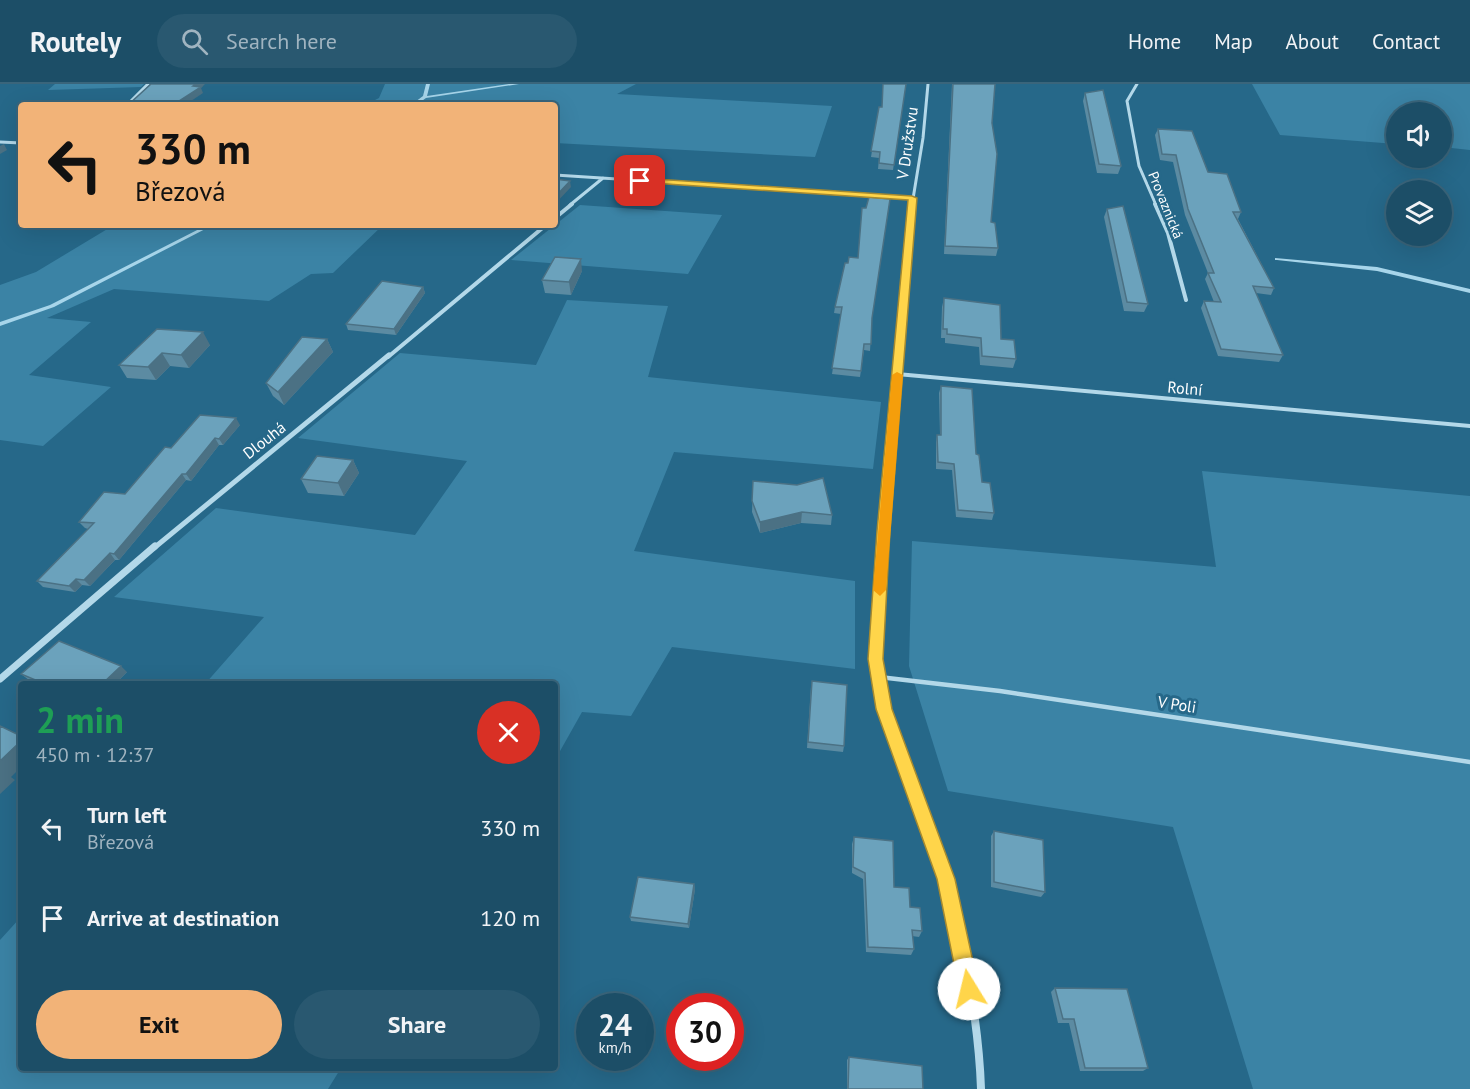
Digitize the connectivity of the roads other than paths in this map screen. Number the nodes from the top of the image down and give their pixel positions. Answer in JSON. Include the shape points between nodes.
{"nodes":[{"id":1,"x":148,"y":84,"type":"edge"},
{"id":2,"x":928,"y":84,"type":"edge"},
{"id":3,"x":1137,"y":84,"type":"edge"},
{"id":4,"x":130,"y":102,"type":"edge"},
{"id":5,"x":0,"y":142,"type":"edge"},
{"id":6,"x":18,"y":143,"type":"edge"},
{"id":7,"x":558,"y":175,"type":"edge"},
{"id":8,"x":604,"y":178,"type":"junction"},
{"id":9,"x":912,"y":198,"type":"junction"},
{"id":10,"x":558,"y":216,"type":"edge"},
{"id":11,"x":542,"y":228,"type":"edge"},
{"id":12,"x":1186,"y":300,"type":"dead end"},
{"id":13,"x":897,"y":374,"type":"junction"},
{"id":14,"x":1470,"y":426,"type":"edge"},
{"id":15,"x":879,"y":677,"type":"junction"},
{"id":16,"x":0,"y":679,"type":"edge"},
{"id":17,"x":1470,"y":762,"type":"edge"},
{"id":18,"x":981,"y":1089,"type":"edge"}],
"edges":[{"from":1,"to":4,"type":"street"},
{"from":2,"to":9,"type":"street","name":"V Družstvu"},
{"from":3,"to":12,"type":"street","name":"Provaznická","via":[[1127,100],[1139,166],[1168,233]]},
{"from":5,"to":6,"type":"street"},
{"from":7,"to":8,"type":"street"},
{"from":8,"to":9,"type":"street"},
{"from":8,"to":10,"type":"street"},
{"from":9,"to":13,"type":"street","name":"V Družstvu"},
{"from":11,"to":16,"type":"street","name":"Dlouhá","via":[[200,508]]},
{"from":13,"to":14,"type":"lane","name":"Rolní"},
{"from":13,"to":15,"type":"street","name":"V Družstvu","via":[[875,659]]},
{"from":15,"to":17,"type":"lane","name":"V Poli","via":[[1000,691]]},
{"from":15,"to":18,"type":"street","name":"V Družstvu","via":[[884,709],[946,879],[956,918],[980,1057]]}]}
